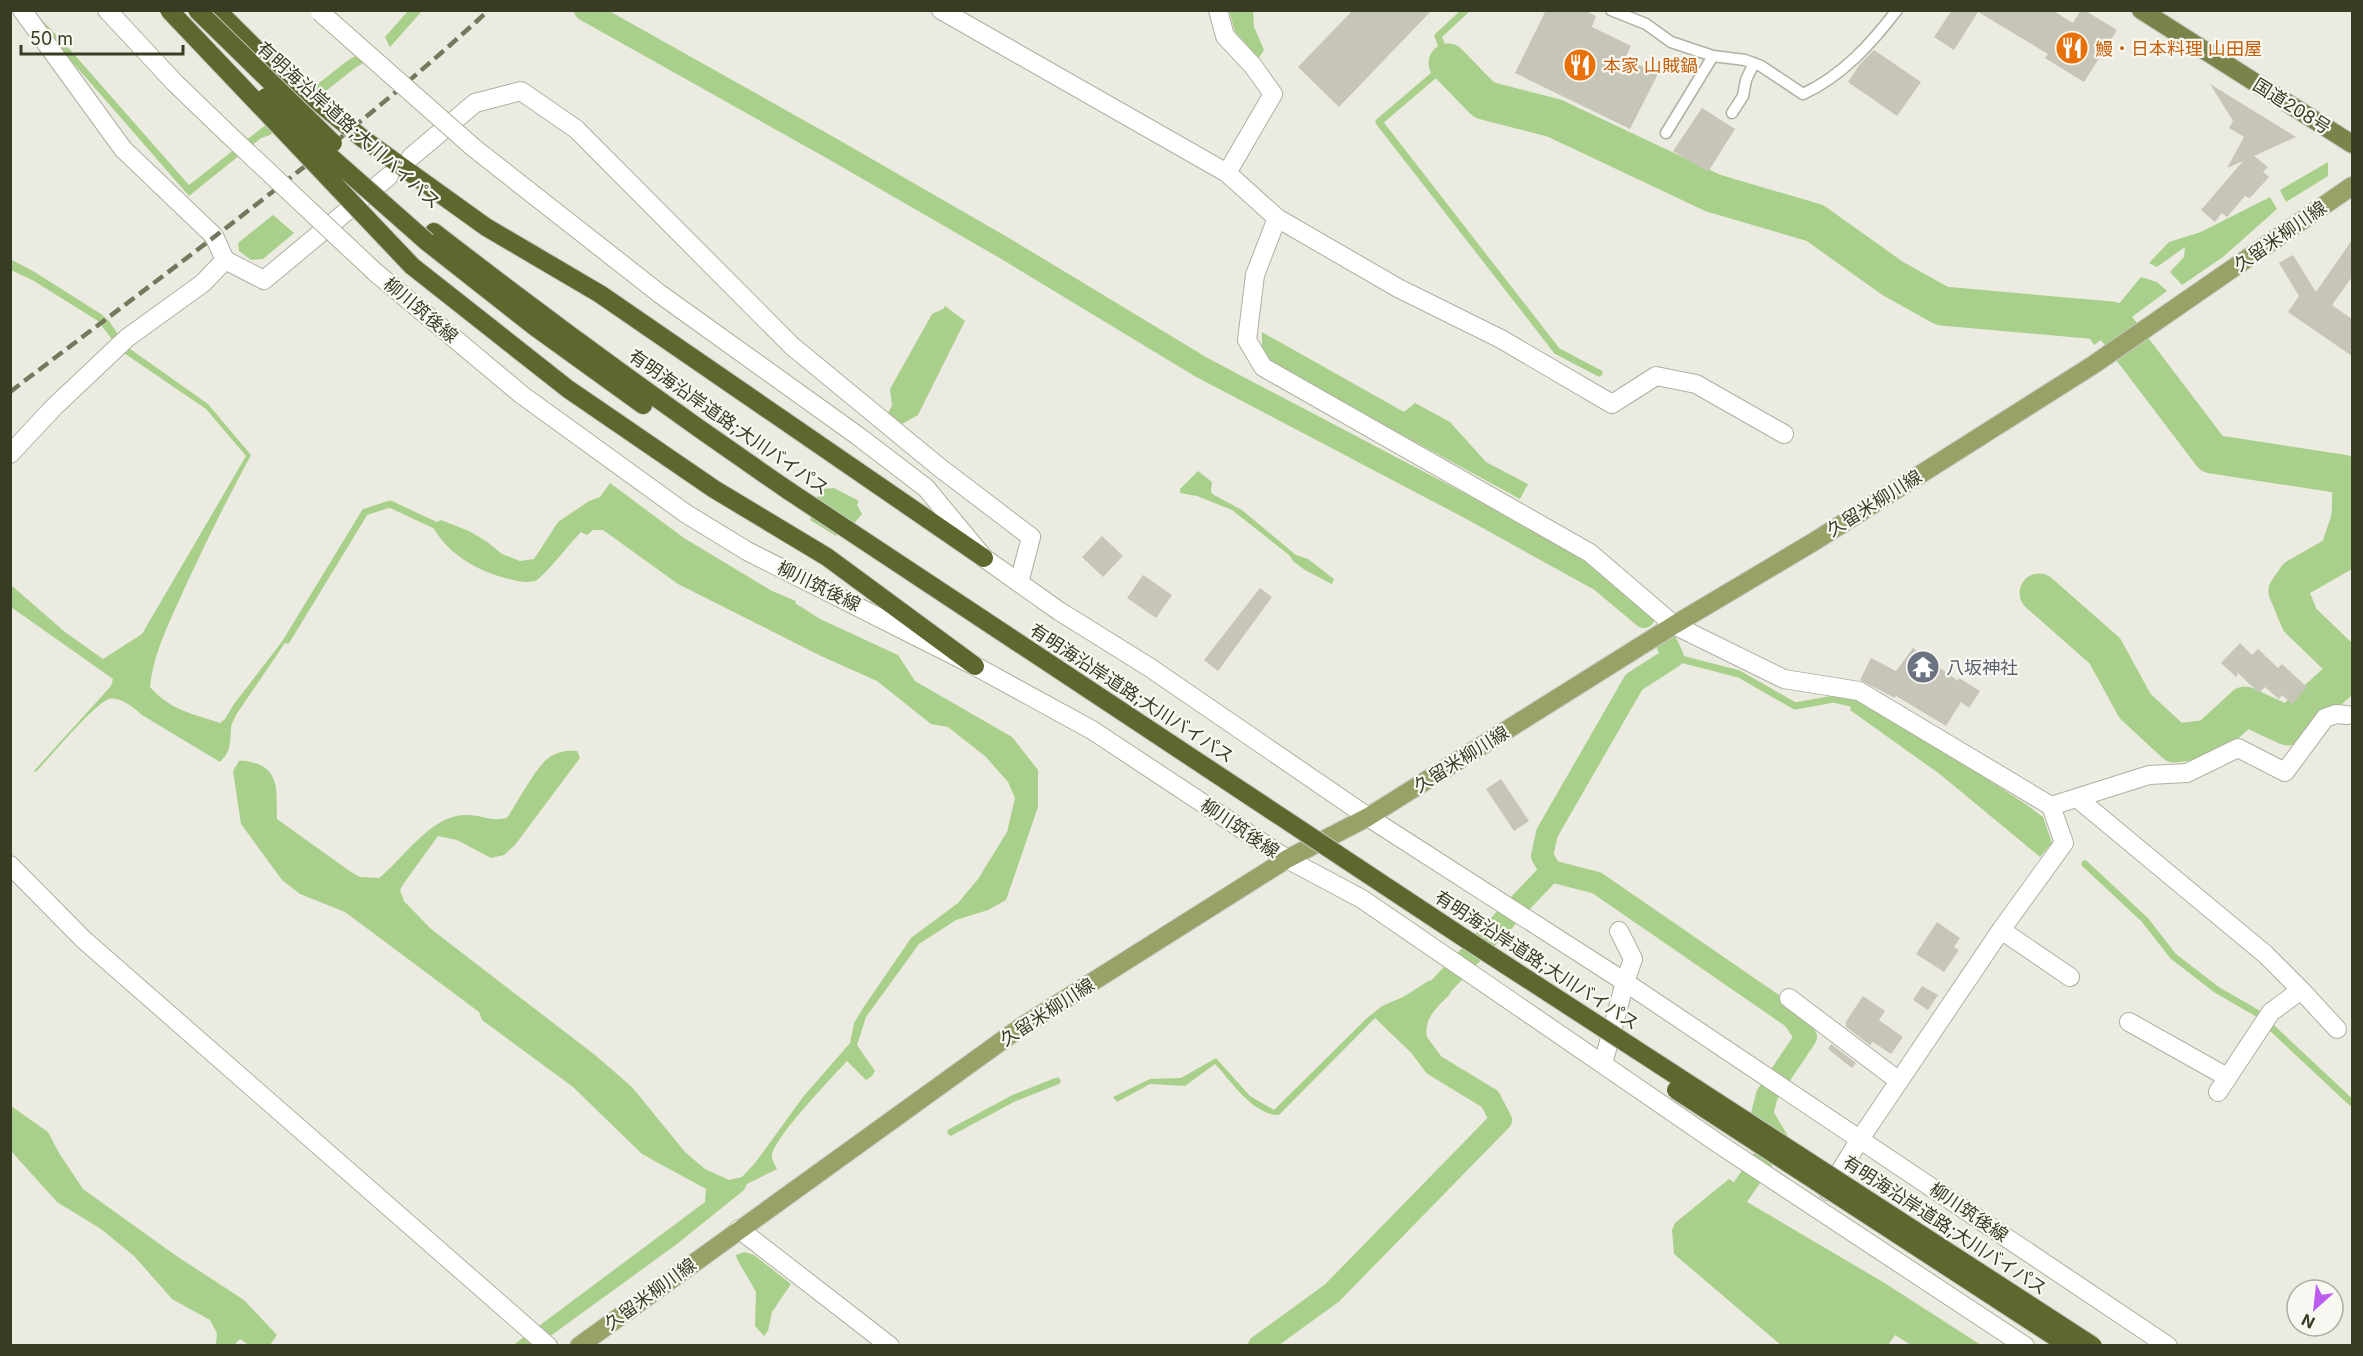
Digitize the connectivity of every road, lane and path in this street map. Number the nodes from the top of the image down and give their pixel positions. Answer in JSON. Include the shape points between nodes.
{"nodes":[{"id":1,"x":22,"y":10,"type":"edge"},
{"id":2,"x":107,"y":10,"type":"edge"},
{"id":3,"x":169,"y":10,"type":"edge"},
{"id":4,"x":179,"y":10,"type":"edge"},
{"id":5,"x":197,"y":10,"type":"edge"},
{"id":6,"x":217,"y":10,"type":"edge"},
{"id":7,"x":941,"y":10,"type":"edge"},
{"id":8,"x":1218,"y":10,"type":"edge"},
{"id":9,"x":1611,"y":10,"type":"edge"},
{"id":10,"x":1897,"y":10,"type":"edge"},
{"id":11,"x":2141,"y":10,"type":"edge"},
{"id":12,"x":319,"y":11,"type":"edge"},
{"id":13,"x":1713,"y":56,"type":"junction"},
{"id":14,"x":1754,"y":63,"type":"junction"},
{"id":15,"x":1732,"y":113,"type":"dead end"},
{"id":16,"x":1666,"y":133,"type":"dead end"},
{"id":17,"x":2352,"y":144,"type":"edge"},
{"id":18,"x":411,"y":157,"type":"dead end"},
{"id":19,"x":1227,"y":173,"type":"junction"},
{"id":20,"x":389,"y":176,"type":"dead end"},
{"id":21,"x":2352,"y":186,"type":"edge"},
{"id":22,"x":1277,"y":218,"type":"junction"},
{"id":23,"x":431,"y":237,"type":"junction"},
{"id":24,"x":225,"y":260,"type":"junction"},
{"id":25,"x":1784,"y":434,"type":"dead end"},
{"id":26,"x":10,"y":454,"type":"edge"},
{"id":27,"x":785,"y":495,"type":"junction"},
{"id":28,"x":984,"y":558,"type":"junction"},
{"id":29,"x":1019,"y":583,"type":"junction"},
{"id":30,"x":1674,"y":625,"type":"junction"},
{"id":31,"x":975,"y":666,"type":"junction"},
{"id":32,"x":2347,"y":715,"type":"dead end"},
{"id":33,"x":2077,"y":798,"type":"junction"},
{"id":34,"x":2051,"y":806,"type":"junction"},
{"id":35,"x":1368,"y":818,"type":"junction"},
{"id":36,"x":1287,"y":859,"type":"junction"},
{"id":37,"x":10,"y":865,"type":"edge"},
{"id":38,"x":2001,"y":930,"type":"junction"},
{"id":39,"x":1619,"y":931,"type":"dead end"},
{"id":40,"x":2070,"y":977,"type":"dead end"},
{"id":41,"x":1625,"y":982,"type":"junction"},
{"id":42,"x":2301,"y":990,"type":"junction"},
{"id":43,"x":1789,"y":998,"type":"dead end"},
{"id":44,"x":2130,"y":1022,"type":"dead end"},
{"id":45,"x":2337,"y":1029,"type":"dead end"},
{"id":46,"x":1604,"y":1064,"type":"junction"},
{"id":47,"x":1899,"y":1081,"type":"junction"},
{"id":48,"x":1860,"y":1139,"type":"junction"},
{"id":49,"x":1818,"y":1208,"type":"junction"},
{"id":50,"x":739,"y":1229,"type":"junction"},
{"id":51,"x":548,"y":1346,"type":"edge"},
{"id":52,"x":579,"y":1346,"type":"edge"},
{"id":53,"x":890,"y":1346,"type":"edge"},
{"id":54,"x":2025,"y":1346,"type":"edge"},
{"id":55,"x":2069,"y":1346,"type":"edge"},
{"id":56,"x":2093,"y":1346,"type":"edge"},
{"id":57,"x":2168,"y":1346,"type":"edge"}],
"edges":[{"from":1,"to":24,"type":"street","via":[[123,149],[213,236]]},
{"from":2,"to":31,"type":"street","name":"柳川筑後線","bridge":true,"via":[[175,83],[375,272],[522,395],[685,513],[747,551]]},
{"from":3,"to":31,"type":"highway","bridge":true,"via":[[412,266],[568,389],[714,489],[827,557]]},
{"from":4,"to":23,"type":"highway","name":"有明海沿岸道路;大川バイパス","bridge":true,"via":[[307,136]]},
{"from":5,"to":23,"type":"highway","name":"有明海沿岸道路;大川バイパス","bridge":true},
{"from":6,"to":28,"type":"highway","bridge":true,"via":[[264,57],[362,138],[486,227],[600,294]]},
{"from":7,"to":19,"type":"street"},
{"from":8,"to":19,"type":"street","via":[[1225,36],[1273,93]]},
{"from":9,"to":13,"type":"lane","via":[[1646,24],[1671,42]]},
{"from":10,"to":14,"type":"lane","via":[[1859,55],[1825,84],[1803,94]]},
{"from":11,"to":17,"type":"highway","name":"国道208号"},
{"from":12,"to":28,"type":"street","name":"柳川筑後線","bridge":true,"via":[[474,148],[660,294],[926,488]]},
{"from":13,"to":14,"type":"lane"},
{"from":13,"to":16,"type":"lane"},
{"from":14,"to":15,"type":"lane","via":[[1743,96]]},
{"from":18,"to":29,"type":"street","via":[[475,103],[520,90],[558,116],[576,129],[792,346],[1030,537]]},
{"from":19,"to":22,"type":"street"},
{"from":20,"to":24,"type":"street","via":[[264,280]]},
{"from":21,"to":30,"type":"main road","name":"久留米柳川線","via":[[2093,365]]},
{"from":22,"to":25,"type":"street","via":[[1612,404],[1656,376],[1696,384]]},
{"from":22,"to":30,"type":"street","via":[[1255,276],[1246,340],[1263,367],[1590,553]]},
{"from":23,"to":27,"type":"highway","name":"有明海沿岸道路;大川バイパス","via":[[535,327],[661,418]]},
{"from":24,"to":26,"type":"street","via":[[203,283],[127,338]]},
{"from":27,"to":55,"type":"highway","name":"有明海沿岸道路;大川バイパス","bridge":true,"via":[[1454,945]]},
{"from":27,"to":56,"type":"highway","name":"有明海沿岸道路;大川バイパス","bridge":true},
{"from":28,"to":29,"type":"street","name":"柳川筑後線"},
{"from":29,"to":35,"type":"street","name":"柳川筑後線"},
{"from":30,"to":34,"type":"street","via":[[1784,679],[1859,691]]},
{"from":30,"to":35,"type":"main road","name":"久留米柳川線"},
{"from":31,"to":36,"type":"street","name":"柳川筑後線","via":[[1092,730]]},
{"from":32,"to":33,"type":"street","via":[[2325,718],[2285,772],[2238,748],[2187,773],[2149,775]]},
{"from":33,"to":34,"type":"street"},
{"from":33,"to":42,"type":"street","via":[[2265,954]]},
{"from":34,"to":38,"type":"street","via":[[2064,843]]},
{"from":35,"to":36,"type":"main road","name":"久留米柳川線"},
{"from":35,"to":41,"type":"street","name":"柳川筑後線"},
{"from":36,"to":46,"type":"street","name":"柳川筑後線","via":[[1362,899]]},
{"from":36,"to":50,"type":"main road","name":"久留米柳川線","via":[[1021,1027]]},
{"from":37,"to":51,"type":"street","via":[[84,940]]},
{"from":38,"to":40,"type":"street"},
{"from":38,"to":47,"type":"street"},
{"from":39,"to":41,"type":"street","via":[[1633,959]]},
{"from":41,"to":46,"type":"street"},
{"from":41,"to":48,"type":"street","name":"柳川筑後線"},
{"from":42,"to":44,"type":"street","via":[[2271,1012],[2223,1084]]},
{"from":42,"to":45,"type":"street"},
{"from":43,"to":47,"type":"street"},
{"from":46,"to":49,"type":"street","name":"柳川筑後線"},
{"from":47,"to":48,"type":"street"},
{"from":48,"to":49,"type":"street"},
{"from":48,"to":57,"type":"street","name":"柳川筑後線"},
{"from":49,"to":54,"type":"street","name":"柳川筑後線"},
{"from":50,"to":52,"type":"main road","name":"久留米柳川線"},
{"from":50,"to":53,"type":"street"}]}
